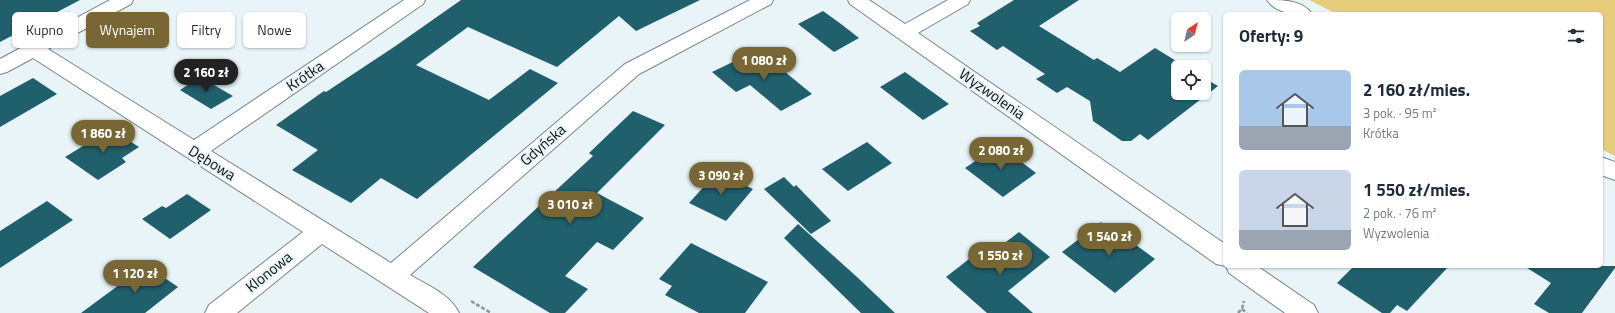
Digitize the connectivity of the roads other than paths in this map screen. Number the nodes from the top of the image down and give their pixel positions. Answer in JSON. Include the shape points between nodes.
{"nodes":[{"id":1,"x":124,"y":0,"type":"edge"},
{"id":2,"x":416,"y":0,"type":"edge"},
{"id":3,"x":764,"y":0,"type":"edge"},
{"id":4,"x":857,"y":0,"type":"edge"},
{"id":5,"x":961,"y":0,"type":"edge"},
{"id":6,"x":1276,"y":0,"type":"edge"},
{"id":7,"x":1299,"y":12,"type":"edge"},
{"id":8,"x":904,"y":33,"type":"junction"},
{"id":9,"x":33,"y":49,"type":"junction"},
{"id":10,"x":0,"y":67,"type":"edge"},
{"id":11,"x":194,"y":151,"type":"junction"},
{"id":12,"x":1603,"y":166,"type":"edge"},
{"id":13,"x":1615,"y":172,"type":"edge"},
{"id":14,"x":321,"y":231,"type":"junction"},
{"id":15,"x":1223,"y":256,"type":"edge"},
{"id":16,"x":1240,"y":268,"type":"edge"},
{"id":17,"x":392,"y":276,"type":"junction"},
{"id":18,"x":1291,"y":309,"type":"edge"},
{"id":19,"x":218,"y":313,"type":"edge"},
{"id":20,"x":446,"y":313,"type":"edge"}],
"edges":[{"from":1,"to":9,"type":"street"},
{"from":2,"to":11,"type":"street","name":"Krótka"},
{"from":3,"to":17,"type":"street","name":"Gdyńska","via":[[632,69]]},
{"from":4,"to":8,"type":"street","name":"Wyzwolenia"},
{"from":5,"to":8,"type":"street"},
{"from":6,"to":7,"type":"street"},
{"from":8,"to":15,"type":"street","name":"Wyzwolenia"},
{"from":9,"to":10,"type":"street"},
{"from":9,"to":11,"type":"street","name":"Dębowa"},
{"from":11,"to":14,"type":"street","name":"Dębowa"},
{"from":12,"to":13,"type":"street"},
{"from":14,"to":17,"type":"street","name":"Dębowa"},
{"from":14,"to":19,"type":"street","name":"Klonowa"},
{"from":16,"to":18,"type":"street"},
{"from":17,"to":20,"type":"street","via":[[435,303]]}]}
